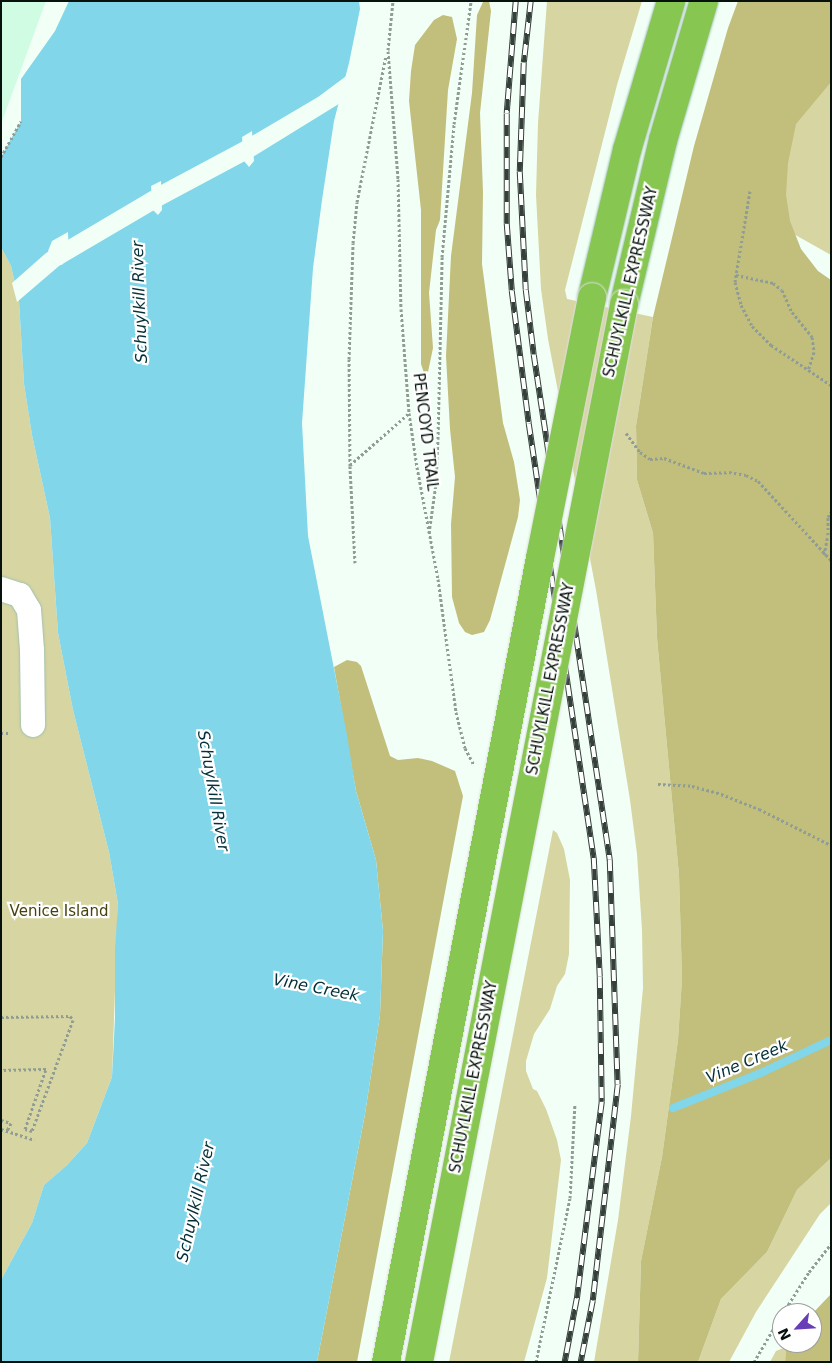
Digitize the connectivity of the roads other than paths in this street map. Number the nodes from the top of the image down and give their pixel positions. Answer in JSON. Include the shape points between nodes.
{"nodes":[{"id":1,"x":671,"y":1,"type":"edge"},
{"id":2,"x":704,"y":1,"type":"edge"},
{"id":3,"x":1,"y":588,"type":"edge"},
{"id":4,"x":22,"y":729,"type":"road end"},
{"id":5,"x":386,"y":1362,"type":"edge"},
{"id":6,"x":419,"y":1362,"type":"edge"}],
"edges":[{"from":1,"to":5,"type":"highway","bridge":true,"via":[[627,150],[592,297]]},
{"from":2,"to":6,"type":"highway","name":"SCHUYLKILL EXPRESSWAY","bridge":true,"via":[[663,140],[624,304]]},
{"from":3,"to":4,"type":"lane","via":[[20,595],[28,610],[32,650]]}]}
